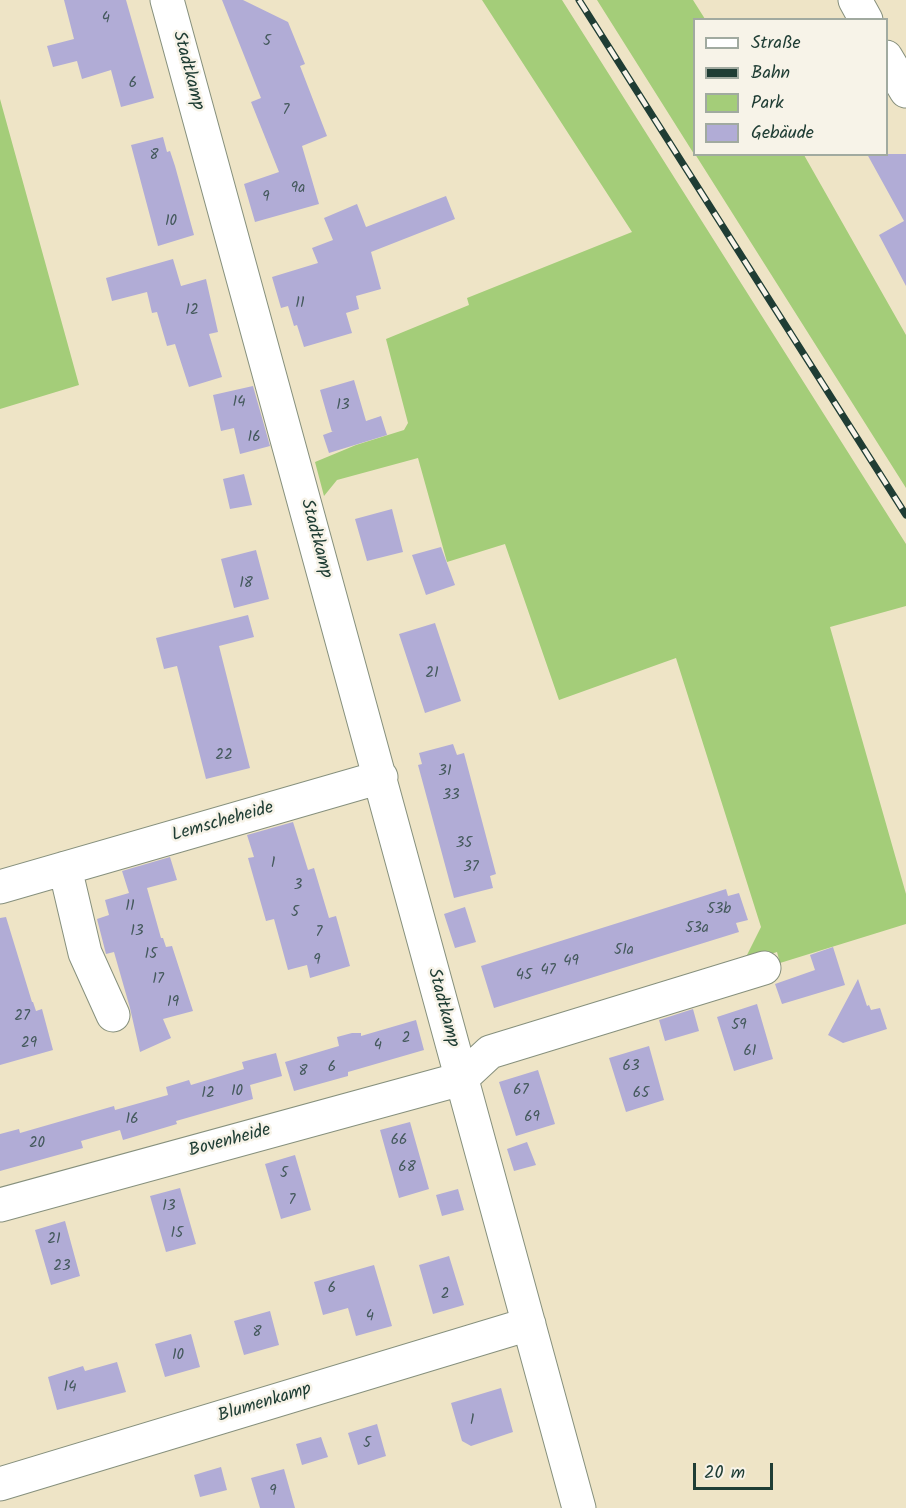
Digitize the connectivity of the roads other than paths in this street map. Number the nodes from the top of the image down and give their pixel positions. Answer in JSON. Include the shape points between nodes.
{"nodes":[{"id":1,"x":167,"y":0,"type":"edge"},
{"id":2,"x":855,"y":0,"type":"edge"},
{"id":3,"x":865,"y":18,"type":"edge"},
{"id":4,"x":888,"y":60,"type":"edge"},
{"id":5,"x":906,"y":91,"type":"edge"},
{"id":6,"x":381,"y":777,"type":"junction"},
{"id":7,"x":64,"y":868,"type":"junction"},
{"id":8,"x":0,"y":887,"type":"edge"},
{"id":9,"x":764,"y":968,"type":"dead end"},
{"id":10,"x":113,"y":1016,"type":"dead end"},
{"id":11,"x":460,"y":1079,"type":"junction"},
{"id":12,"x":0,"y":1205,"type":"edge"},
{"id":13,"x":529,"y":1324,"type":"junction"},
{"id":14,"x":0,"y":1484,"type":"edge"},
{"id":15,"x":579,"y":1508,"type":"edge"}],
"edges":[{"from":1,"to":6,"type":"street","name":"Stadtkamp"},
{"from":2,"to":3,"type":"street"},
{"from":4,"to":5,"type":"street"},
{"from":6,"to":7,"type":"street","name":"Lemscheheide"},
{"from":6,"to":11,"type":"street","name":"Stadtkamp"},
{"from":7,"to":8,"type":"street","name":"Lemscheheide"},
{"from":7,"to":10,"type":"street","via":[[86,953]]},
{"from":9,"to":11,"type":"street","name":"Stadtkamp","via":[[490,1052]]},
{"from":11,"to":12,"type":"street","name":"Bovenheide"},
{"from":11,"to":13,"type":"street","name":"Stadtkamp"},
{"from":13,"to":14,"type":"street","name":"Blumenkamp"},
{"from":13,"to":15,"type":"street","name":"Stadtkamp"}]}
